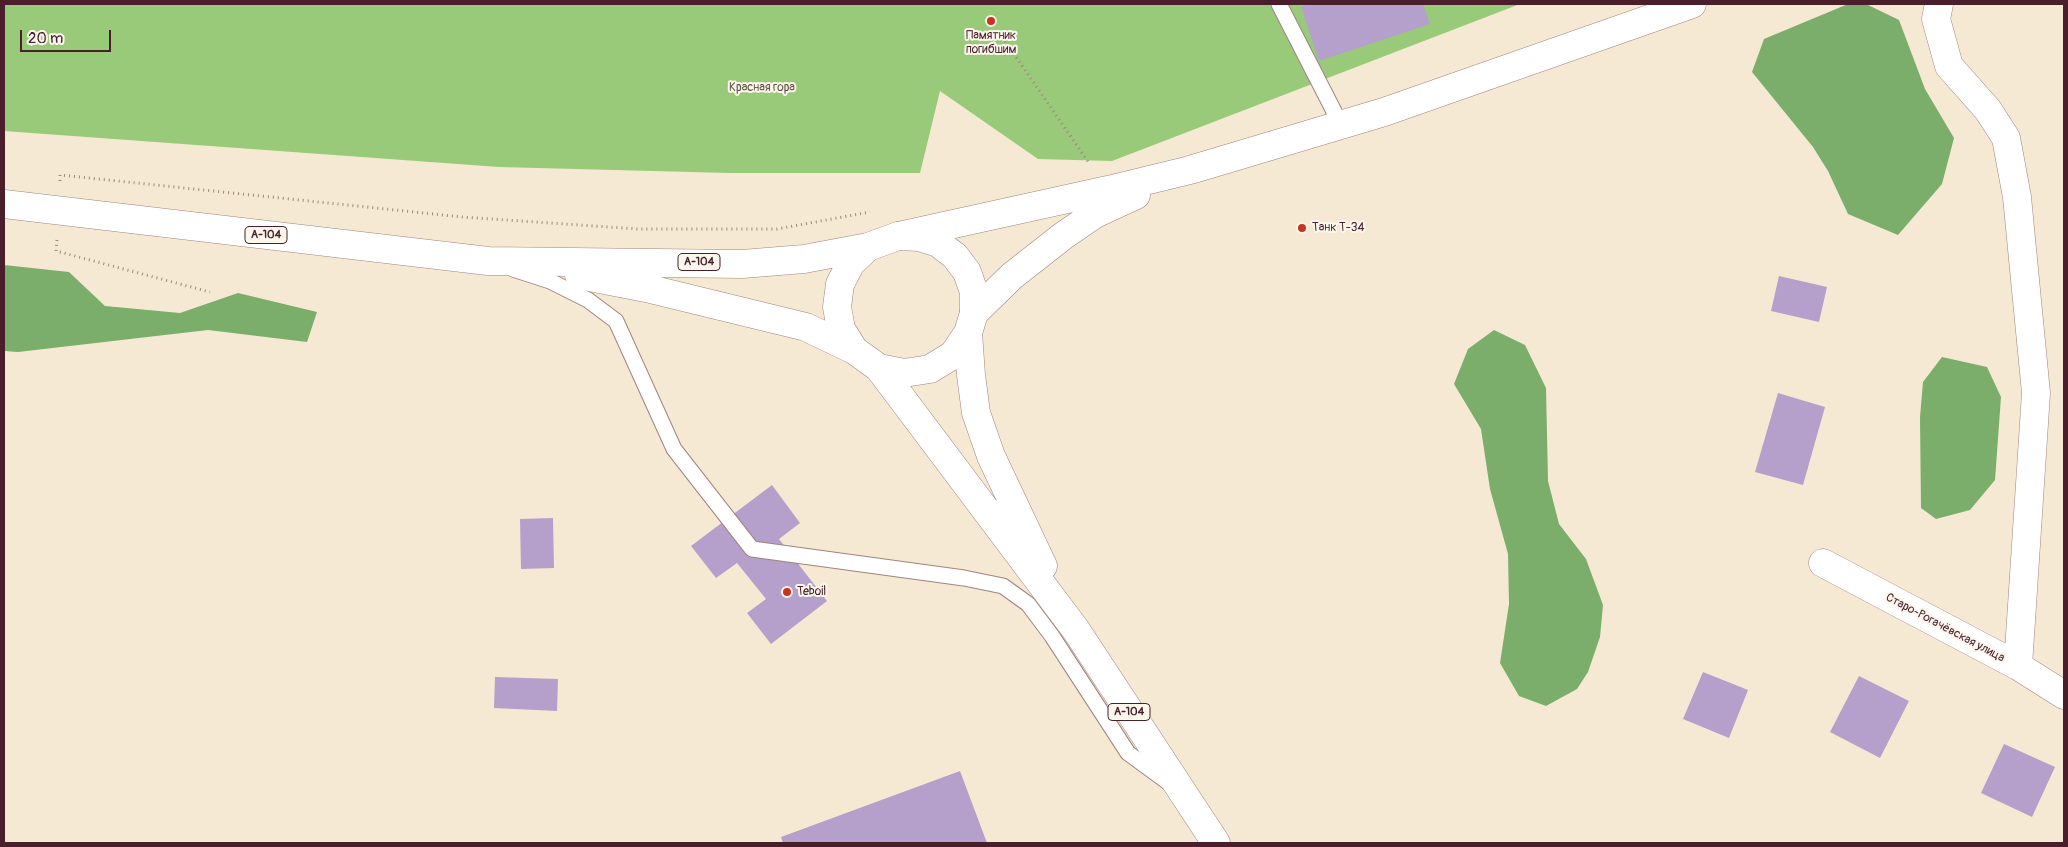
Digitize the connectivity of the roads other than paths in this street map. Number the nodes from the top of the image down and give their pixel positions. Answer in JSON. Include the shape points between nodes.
{"nodes":[{"id":1,"x":1279,"y":4,"type":"edge"},
{"id":2,"x":1692,"y":4,"type":"edge"},
{"id":3,"x":1939,"y":4,"type":"edge"},
{"id":4,"x":1341,"y":125,"type":"junction"},
{"id":5,"x":1190,"y":170,"type":"junction"},
{"id":6,"x":4,"y":204,"type":"edge"},
{"id":7,"x":898,"y":236,"type":"junction"},
{"id":8,"x":868,"y":247,"type":"junction"},
{"id":9,"x":488,"y":261,"type":"junction"},
{"id":10,"x":529,"y":262,"type":"junction"},
{"id":11,"x":971,"y":323,"type":"junction"},
{"id":12,"x":854,"y":350,"type":"junction"},
{"id":13,"x":879,"y":368,"type":"junction"},
{"id":14,"x":1823,"y":563,"type":"dead end"},
{"id":15,"x":1076,"y":630,"type":"junction"},
{"id":16,"x":2018,"y":666,"type":"junction"},
{"id":17,"x":2064,"y":696,"type":"edge"},
{"id":18,"x":1183,"y":793,"type":"junction"},
{"id":19,"x":1216,"y":843,"type":"edge"}],
"edges":[{"from":1,"to":4,"type":"lane"},
{"from":2,"to":4,"type":"main road"},
{"from":3,"to":16,"type":"main road","via":[[1936,19],[1949,66],[1988,110],[2006,138],[2017,197],[2036,393]]},
{"from":4,"to":5,"type":"main road"},
{"from":5,"to":7,"type":"main road"},
{"from":5,"to":11,"type":"main road","via":[[1095,214],[1034,257]]},
{"from":6,"to":9,"type":"main road","number":"А-104"},
{"from":7,"to":8,"type":"main road","number":"А-104"},
{"from":7,"to":11,"type":"main road","number":"А-104","via":[[919,237],[938,243],[955,256],[967,272],[974,292]]},
{"from":8,"to":10,"type":"main road","number":"А-104","via":[[804,259],[742,264]]},
{"from":8,"to":12,"type":"main road","number":"А-104","via":[[851,263],[840,284],[837,306],[841,329]]},
{"from":9,"to":10,"type":"main road","number":"А-104"},
{"from":9,"to":18,"type":"lane","via":[[558,285],[588,300],[616,321],[674,449],[752,549],[1003,586],[1028,604],[1046,628],[1128,753]]},
{"from":10,"to":12,"type":"main road","number":"А-104","via":[[806,327]]},
{"from":11,"to":13,"type":"main road","number":"А-104","via":[[952,355],[930,368],[904,373]]},
{"from":11,"to":15,"type":"main road","number":"А-104","via":[[971,375],[976,413],[991,456]]},
{"from":12,"to":13,"type":"main road","number":"А-104"},
{"from":13,"to":15,"type":"main road","number":"А-104"},
{"from":14,"to":16,"type":"main road","name":"Старо-Рогачёвская улица"},
{"from":15,"to":18,"type":"main road","number":"А-104"},
{"from":16,"to":17,"type":"main road","name":"Старо-Рогачёвская улица"},
{"from":18,"to":19,"type":"main road","number":"А-104"}]}
